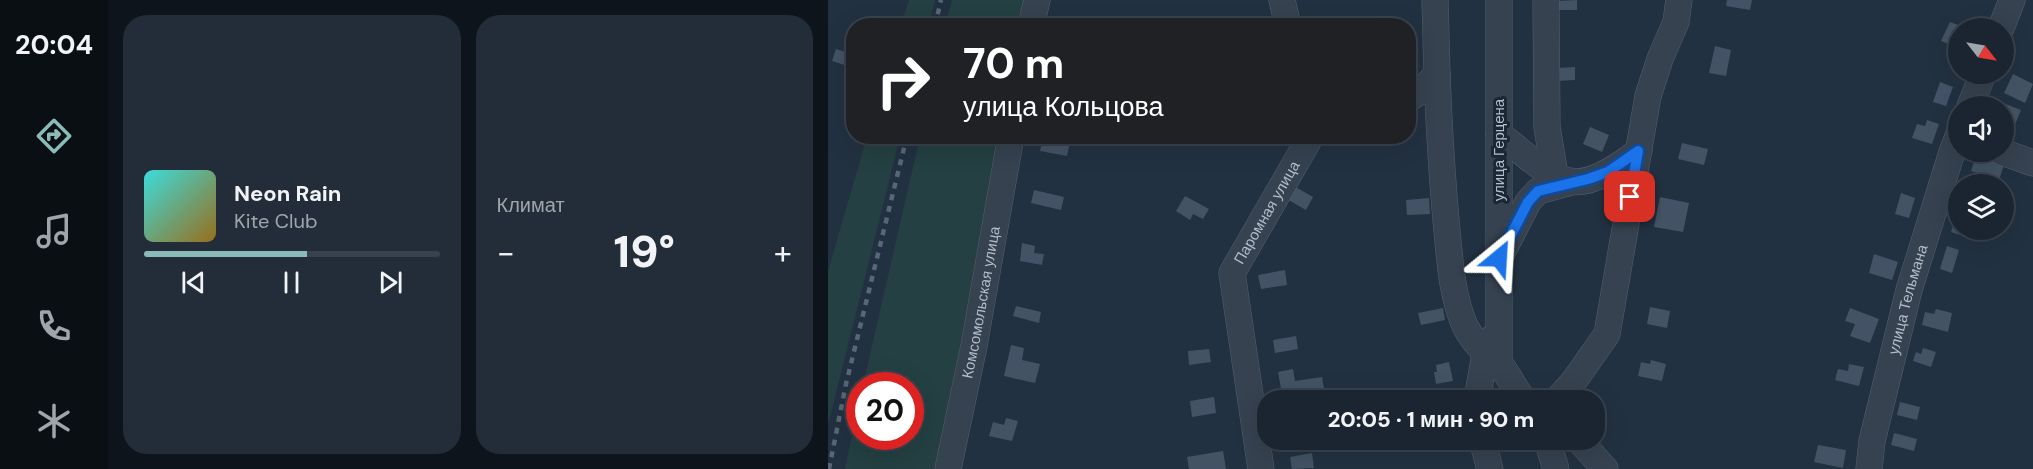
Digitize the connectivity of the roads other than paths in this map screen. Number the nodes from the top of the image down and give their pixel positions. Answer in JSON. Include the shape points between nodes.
{"nodes":[{"id":1,"x":1037,"y":0,"type":"edge"},
{"id":2,"x":1282,"y":0,"type":"edge"},
{"id":3,"x":1435,"y":0,"type":"edge"},
{"id":4,"x":1499,"y":0,"type":"edge"},
{"id":5,"x":1546,"y":0,"type":"edge"},
{"id":6,"x":1679,"y":0,"type":"edge"},
{"id":7,"x":2012,"y":0,"type":"edge"},
{"id":8,"x":1033,"y":18,"type":"edge"},
{"id":9,"x":1286,"y":18,"type":"edge"},
{"id":10,"x":2005,"y":18,"type":"edge"},
{"id":11,"x":1437,"y":74,"type":"junction"},
{"id":12,"x":1416,"y":94,"type":"edge"},
{"id":13,"x":1499,"y":134,"type":"junction"},
{"id":14,"x":1010,"y":144,"type":"edge"},
{"id":15,"x":1306,"y":144,"type":"edge"},
{"id":16,"x":1638,"y":151,"type":"junction"},
{"id":17,"x":2014,"y":156,"type":"edge"},
{"id":18,"x":1949,"y":162,"type":"edge"},
{"id":19,"x":2033,"y":163,"type":"edge"},
{"id":20,"x":1564,"y":178,"type":"junction"},
{"id":21,"x":1499,"y":258,"type":"junction"},
{"id":22,"x":1492,"y":357,"type":"junction"},
{"id":23,"x":1480,"y":390,"type":"edge"},
{"id":24,"x":1516,"y":390,"type":"edge"},
{"id":25,"x":1572,"y":390,"type":"edge"},
{"id":26,"x":1485,"y":450,"type":"edge"},
{"id":27,"x":1550,"y":450,"type":"edge"},
{"id":28,"x":1588,"y":450,"type":"edge"},
{"id":29,"x":948,"y":469,"type":"edge"},
{"id":30,"x":1261,"y":469,"type":"edge"},
{"id":31,"x":1490,"y":469,"type":"edge"},
{"id":32,"x":1556,"y":469,"type":"edge"},
{"id":33,"x":1605,"y":469,"type":"edge"},
{"id":34,"x":1869,"y":469,"type":"edge"}],
"edges":[{"from":1,"to":8,"type":"street"},
{"from":2,"to":9,"type":"street"},
{"from":3,"to":11,"type":"street"},
{"from":4,"to":13,"type":"street","name":"улица Герцена"},
{"from":5,"to":20,"type":"street","via":[[1547,127]]},
{"from":6,"to":16,"type":"street","via":[[1676,22],[1648,96]]},
{"from":7,"to":10,"type":"street"},
{"from":11,"to":12,"type":"street"},
{"from":11,"to":22,"type":"street","via":[[1441,169],[1453,285],[1466,327]]},
{"from":13,"to":20,"type":"street"},
{"from":13,"to":21,"type":"street","name":"улица Герцена"},
{"from":14,"to":29,"type":"street","name":"Комсомольская улица"},
{"from":15,"to":30,"type":"street","name":"Паромная улица","via":[[1232,273]]},
{"from":16,"to":20,"type":"street","via":[[1608,172],[1588,179]]},
{"from":16,"to":25,"type":"street","via":[[1607,334]]},
{"from":17,"to":19,"type":"street"},
{"from":18,"to":34,"type":"street","name":"улица Тельмана","via":[[1909,290],[1872,441]]},
{"from":20,"to":21,"type":"street","via":[[1538,191],[1528,202]]},
{"from":21,"to":22,"type":"street","name":"улица Герцена","via":[[1499,319]]},
{"from":22,"to":23,"type":"street","name":"улица Герцена"},
{"from":22,"to":24,"type":"street"},
{"from":26,"to":31,"type":"street"},
{"from":27,"to":32,"type":"street"},
{"from":28,"to":33,"type":"street"}]}
